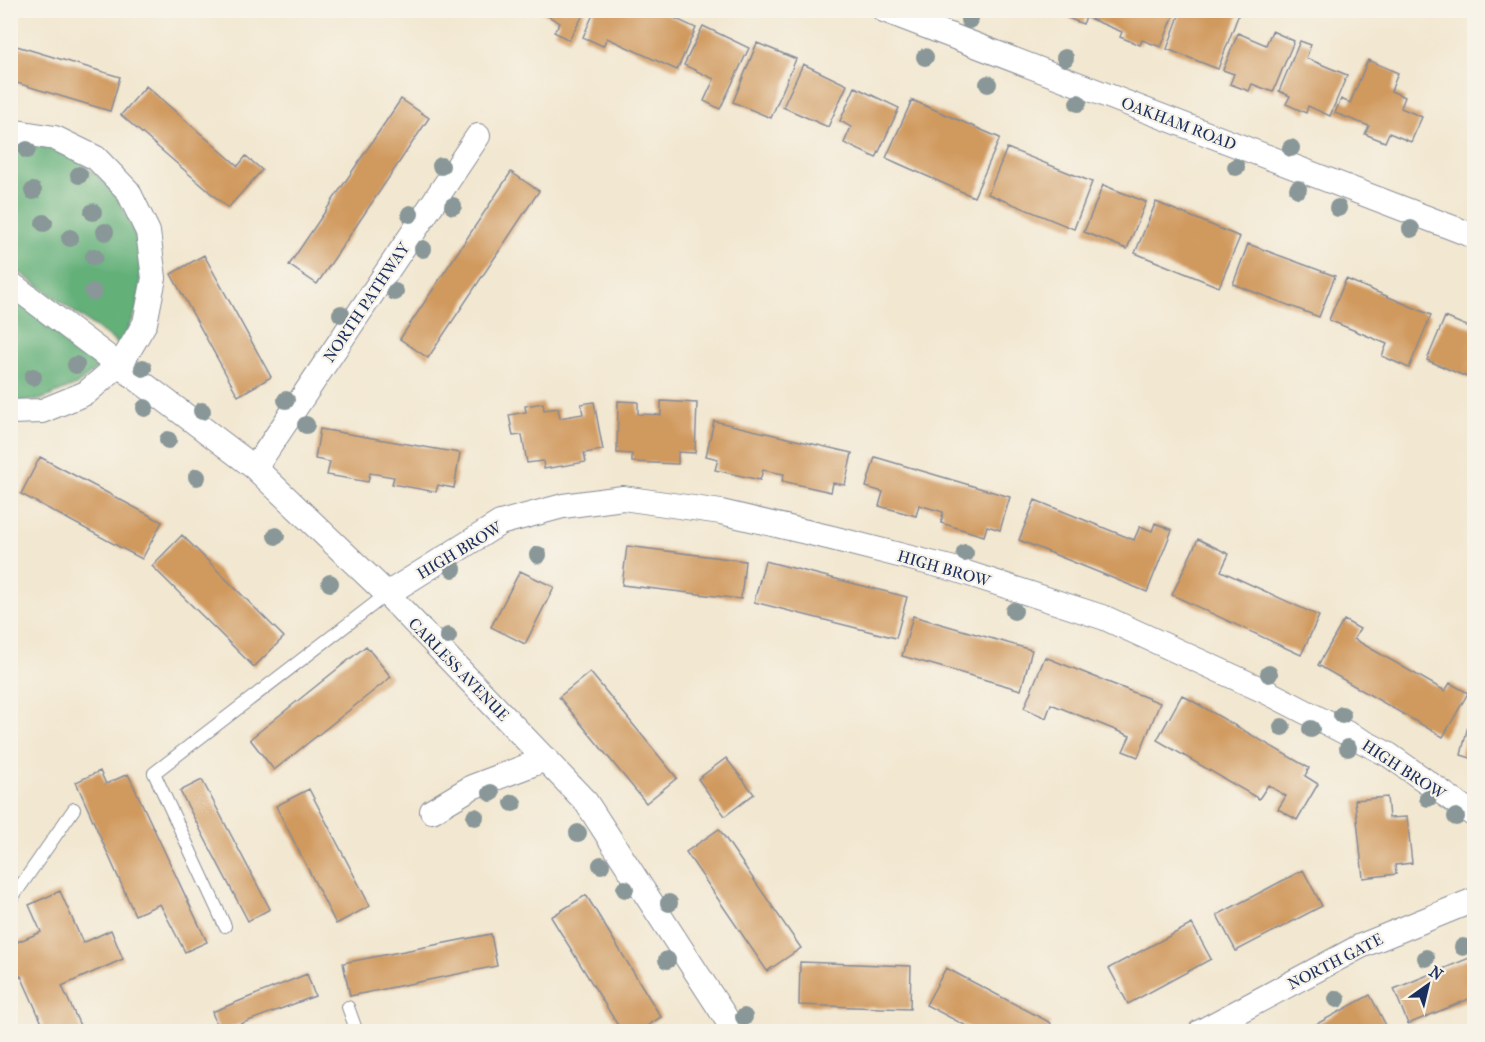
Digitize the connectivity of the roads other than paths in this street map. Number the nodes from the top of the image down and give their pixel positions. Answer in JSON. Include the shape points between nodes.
{"nodes":[{"id":1,"x":884,"y":10,"type":"edge"},
{"id":2,"x":10,"y":131,"type":"edge"},
{"id":3,"x":478,"y":136,"type":"dead end"},
{"id":4,"x":1474,"y":236,"type":"edge"},
{"id":5,"x":10,"y":283,"type":"edge"},
{"id":6,"x":119,"y":365,"type":"junction"},
{"id":7,"x":10,"y":412,"type":"edge"},
{"id":8,"x":255,"y":468,"type":"junction"},
{"id":9,"x":387,"y":594,"type":"junction"},
{"id":10,"x":546,"y":759,"type":"junction"},
{"id":11,"x":74,"y":809,"type":"dead end"},
{"id":12,"x":432,"y":811,"type":"dead end"},
{"id":13,"x":1474,"y":815,"type":"edge"},
{"id":14,"x":1474,"y":900,"type":"edge"},
{"id":15,"x":10,"y":901,"type":"edge"},
{"id":16,"x":225,"y":926,"type":"dead end"},
{"id":17,"x":348,"y":1007,"type":"dead end"},
{"id":18,"x":357,"y":1032,"type":"edge"},
{"id":19,"x":735,"y":1032,"type":"edge"},
{"id":20,"x":1200,"y":1032,"type":"edge"}],
"edges":[{"from":1,"to":4,"type":"street","name":"OAKHAM ROAD"},
{"from":2,"to":6,"type":"street","via":[[56,138],[96,158],[128,191],[148,232],[154,278],[145,323]]},
{"from":3,"to":8,"type":"street","name":"NORTH PATHWAY"},
{"from":5,"to":6,"type":"street","name":"CARLESS AVENUE"},
{"from":6,"to":7,"type":"street","via":[[86,393],[42,411]]},
{"from":6,"to":8,"type":"street","name":"CARLESS AVENUE"},
{"from":8,"to":9,"type":"street","name":"CARLESS AVENUE"},
{"from":9,"to":10,"type":"street","name":"CARLESS AVENUE"},
{"from":9,"to":13,"type":"street","name":"HIGH BROW","via":[[500,524],[563,506],[623,498],[721,512],[954,569],[1105,618],[1269,693],[1389,755]]},
{"from":9,"to":16,"type":"lane","via":[[154,773]]},
{"from":10,"to":12,"type":"street","via":[[472,787]]},
{"from":10,"to":19,"type":"street","name":"CARLESS AVENUE","via":[[586,802]]},
{"from":11,"to":15,"type":"lane"},
{"from":14,"to":20,"type":"street","name":"NORTH GATE","via":[[1361,946]]},
{"from":17,"to":18,"type":"lane"}]}
